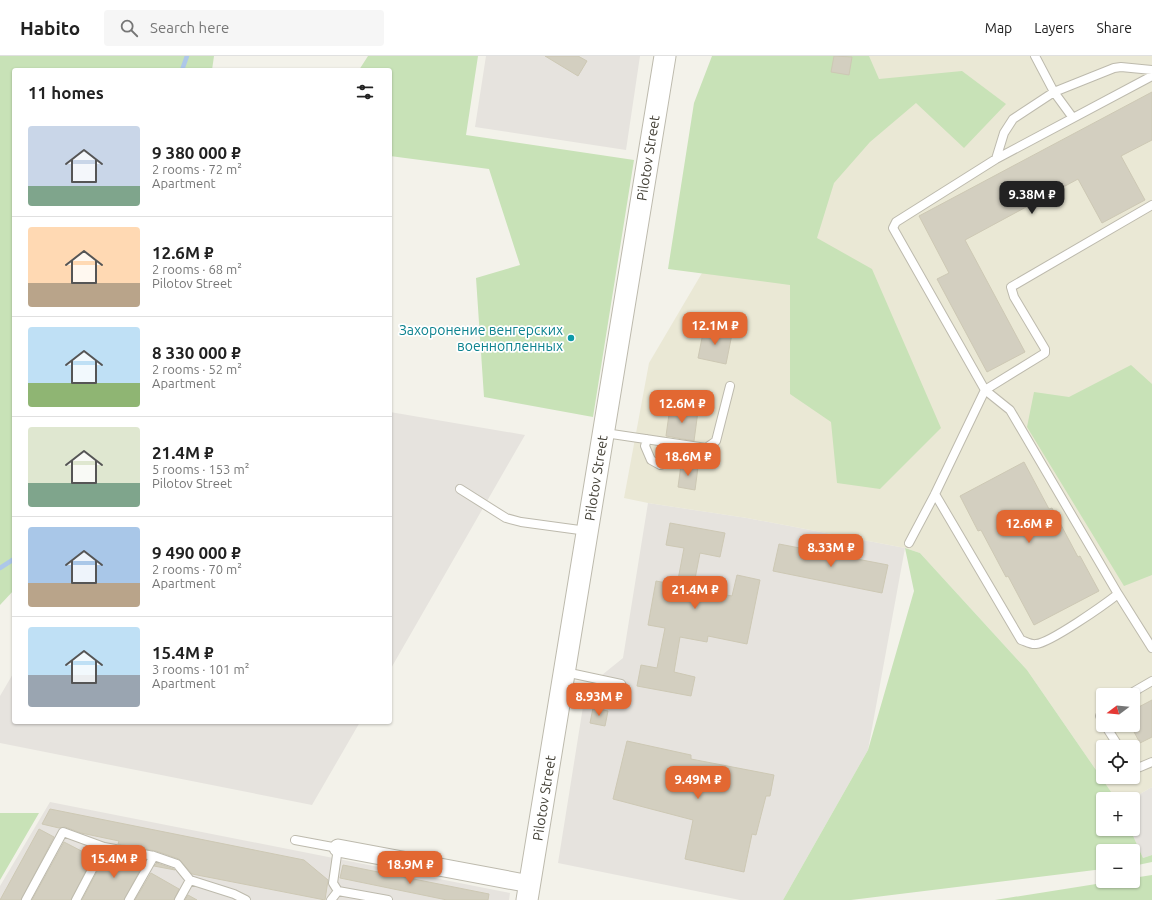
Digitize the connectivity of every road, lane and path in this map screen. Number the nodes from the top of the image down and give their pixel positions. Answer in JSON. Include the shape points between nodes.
{"nodes":[{"id":1,"x":1035,"y":56,"type":"edge"},
{"id":2,"x":663,"y":57,"type":"edge"},
{"id":3,"x":1152,"y":70,"type":"edge"},
{"id":4,"x":1152,"y":76,"type":"edge"},
{"id":5,"x":1054,"y":92,"type":"junction"},
{"id":6,"x":1073,"y":118,"type":"junction"},
{"id":7,"x":996,"y":159,"type":"junction"},
{"id":8,"x":1152,"y":205,"type":"edge"},
{"id":9,"x":730,"y":386,"type":"dead end"},
{"id":10,"x":985,"y":390,"type":"junction"},
{"id":11,"x":604,"y":433,"type":"junction"},
{"id":12,"x":647,"y":439,"type":"junction"},
{"id":13,"x":682,"y":445,"type":"junction"},
{"id":14,"x":460,"y":489,"type":"dead end"},
{"id":15,"x":935,"y":494,"type":"junction"},
{"id":16,"x":588,"y":531,"type":"junction"},
{"id":17,"x":909,"y":543,"type":"dead end"},
{"id":18,"x":1118,"y":594,"type":"junction"},
{"id":19,"x":1152,"y":648,"type":"edge"},
{"id":20,"x":564,"y":672,"type":"junction"},
{"id":21,"x":1152,"y":681,"type":"edge"},
{"id":22,"x":621,"y":684,"type":"dead end"},
{"id":23,"x":1140,"y":688,"type":"edge"},
{"id":24,"x":1152,"y":762,"type":"edge"},
{"id":25,"x":1140,"y":767,"type":"edge"},
{"id":26,"x":296,"y":840,"type":"dead end"},
{"id":27,"x":104,"y":847,"type":"junction"},
{"id":28,"x":338,"y":848,"type":"junction"},
{"id":29,"x":154,"y":856,"type":"junction"},
{"id":30,"x":190,"y":880,"type":"junction"},
{"id":31,"x":338,"y":890,"type":"junction"},
{"id":32,"x":529,"y":892,"type":"edge"},
{"id":33,"x":232,"y":897,"type":"edge"},
{"id":34,"x":26,"y":900,"type":"edge"},
{"id":35,"x":76,"y":900,"type":"edge"},
{"id":36,"x":129,"y":900,"type":"edge"},
{"id":37,"x":179,"y":900,"type":"edge"},
{"id":38,"x":246,"y":900,"type":"edge"},
{"id":39,"x":331,"y":900,"type":"edge"},
{"id":40,"x":388,"y":900,"type":"edge"}],
"edges":[{"from":1,"to":5,"type":"lane"},
{"from":2,"to":11,"type":"street","name":"Pilotov Street"},
{"from":3,"to":5,"type":"lane","via":[[1114,68]]},
{"from":4,"to":6,"type":"lane"},
{"from":5,"to":6,"type":"lane"},
{"from":5,"to":7,"type":"lane","via":[[1013,119],[1004,133]]},
{"from":6,"to":7,"type":"lane"},
{"from":7,"to":10,"type":"lane","via":[[896,222],[893,228]]},
{"from":8,"to":10,"type":"lane","via":[[1012,285],[1014,297],[1045,352]]},
{"from":9,"to":13,"type":"lane","via":[[716,441],[706,448]]},
{"from":10,"to":15,"type":"lane"},
{"from":10,"to":18,"type":"lane","via":[[1010,410]]},
{"from":11,"to":12,"type":"lane"},
{"from":11,"to":16,"type":"street","name":"Pilotov Street"},
{"from":12,"to":13,"type":"lane"},
{"from":12,"to":13,"type":"lane","via":[[645,446],[651,460],[660,465],[677,457]]},
{"from":14,"to":16,"type":"lane","via":[[506,518]]},
{"from":15,"to":17,"type":"lane"},
{"from":15,"to":18,"type":"lane","via":[[1021,640],[1035,645],[1046,641]]},
{"from":16,"to":20,"type":"street","name":"Pilotov Street"},
{"from":18,"to":19,"type":"lane"},
{"from":20,"to":22,"type":"lane"},
{"from":20,"to":32,"type":"street","name":"Pilotov Street"},
{"from":21,"to":23,"type":"lane"},
{"from":24,"to":25,"type":"lane"},
{"from":26,"to":28,"type":"lane"},
{"from":27,"to":29,"type":"lane"},
{"from":27,"to":34,"type":"lane","via":[[63,832]]},
{"from":27,"to":35,"type":"lane"},
{"from":28,"to":31,"type":"lane","via":[[333,883]]},
{"from":28,"to":32,"type":"street"},
{"from":29,"to":30,"type":"lane","via":[[177,864]]},
{"from":29,"to":36,"type":"lane"},
{"from":30,"to":33,"type":"lane"},
{"from":30,"to":37,"type":"lane"},
{"from":31,"to":39,"type":"lane"},
{"from":31,"to":40,"type":"lane"},
{"from":33,"to":38,"type":"lane"}]}
